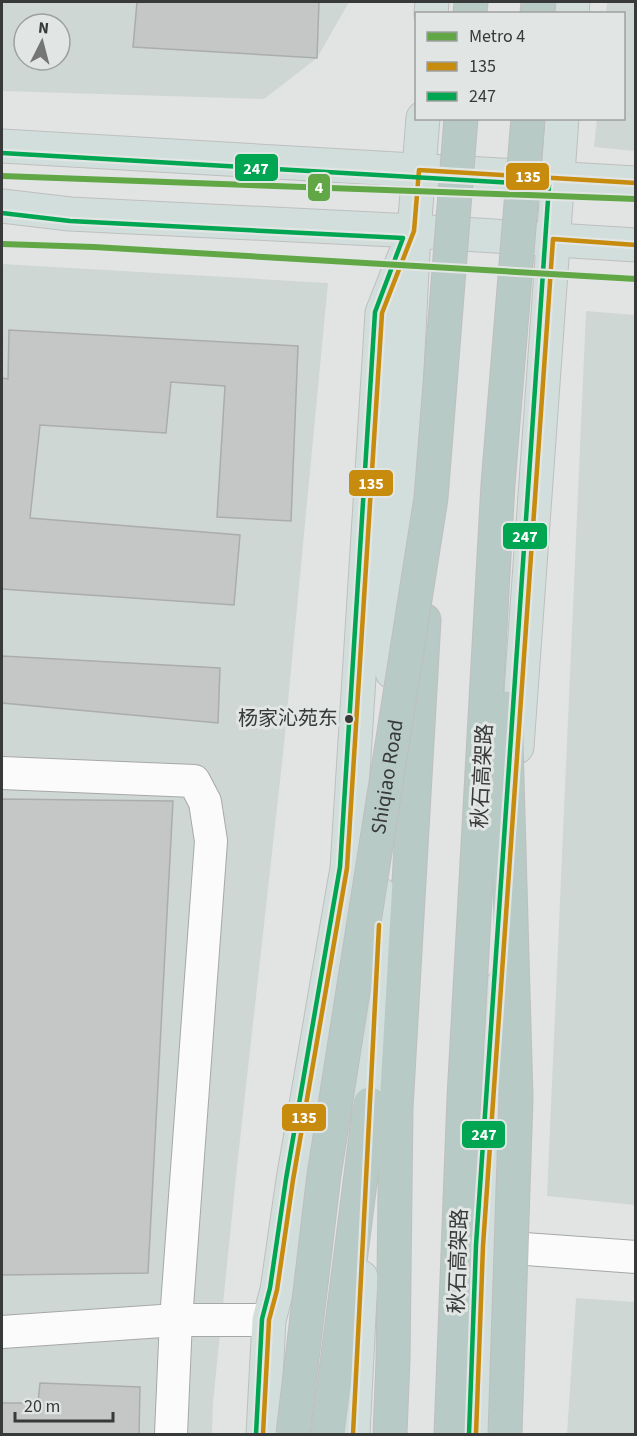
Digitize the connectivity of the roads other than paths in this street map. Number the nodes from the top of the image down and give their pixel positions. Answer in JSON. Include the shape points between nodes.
{"nodes":[{"id":1,"x":423,"y":120,"type":"edge"},
{"id":2,"x":461,"y":120,"type":"edge"},
{"id":3,"x":528,"y":120,"type":"edge"},
{"id":4,"x":562,"y":120,"type":"edge"},
{"id":5,"x":2,"y":146,"type":"edge"},
{"id":6,"x":419,"y":170,"type":"junction"},
{"id":7,"x":557,"y":178,"type":"junction"},
{"id":8,"x":636,"y":183,"type":"edge"},
{"id":9,"x":2,"y":206,"type":"edge"},
{"id":10,"x":2,"y":214,"type":"edge"},
{"id":11,"x":70,"y":214,"type":"junction"},
{"id":12,"x":414,"y":231,"type":"junction"},
{"id":13,"x":553,"y":239,"type":"junction"},
{"id":14,"x":636,"y":245,"type":"edge"},
{"id":15,"x":498,"y":484,"type":"junction"},
{"id":16,"x":431,"y":498,"type":"junction"},
{"id":17,"x":2,"y":773,"type":"edge"},
{"id":18,"x":369,"y":1104,"type":"junction"},
{"id":19,"x":483,"y":1246,"type":"junction"},
{"id":20,"x":636,"y":1257,"type":"edge"},
{"id":21,"x":176,"y":1320,"type":"junction"},
{"id":22,"x":269,"y":1320,"type":"junction"},
{"id":23,"x":2,"y":1332,"type":"edge"},
{"id":24,"x":171,"y":1434,"type":"edge"},
{"id":25,"x":263,"y":1434,"type":"edge"},
{"id":26,"x":293,"y":1434,"type":"edge"},
{"id":27,"x":327,"y":1434,"type":"edge"},
{"id":28,"x":353,"y":1434,"type":"edge"},
{"id":29,"x":390,"y":1434,"type":"edge"},
{"id":30,"x":451,"y":1434,"type":"edge"},
{"id":31,"x":476,"y":1434,"type":"edge"},
{"id":32,"x":505,"y":1434,"type":"edge"}],
"edges":[{"from":1,"to":6,"type":"main road","name":"Shiqiao Road"},
{"from":2,"to":16,"type":"highway","bridge":true},
{"from":3,"to":15,"type":"highway","name":"秋石高架路","bridge":true},
{"from":4,"to":7,"type":"main road"},
{"from":5,"to":6,"type":"main road"},
{"from":6,"to":7,"type":"main road"},
{"from":6,"to":12,"type":"main road","name":"Shiqiao Road"},
{"from":7,"to":8,"type":"main road"},
{"from":7,"to":13,"type":"main road"},
{"from":9,"to":11,"type":"main road"},
{"from":10,"to":11,"type":"main road"},
{"from":11,"to":12,"type":"main road"},
{"from":12,"to":13,"type":"main road"},
{"from":12,"to":18,"type":"main road","name":"Shiqiao Road"},
{"from":12,"to":22,"type":"main road","via":[[382,313],[347,868]]},
{"from":13,"to":14,"type":"main road"},
{"from":13,"to":19,"type":"main road"},
{"from":15,"to":30,"type":"highway","name":"秋石高架路","bridge":true,"via":[[464,1097]]},
{"from":15,"to":32,"type":"highway","bridge":true,"via":[[516,1098]]},
{"from":16,"to":26,"type":"highway","bridge":true,"via":[[324,1175]]},
{"from":16,"to":29,"type":"highway","bridge":true,"via":[[396,1108]]},
{"from":17,"to":21,"type":"street","via":[[194,781],[205,802],[212,840]]},
{"from":18,"to":27,"type":"highway"},
{"from":18,"to":28,"type":"main road","name":"Shiqiao Road"},
{"from":19,"to":20,"type":"street"},
{"from":19,"to":31,"type":"main road"},
{"from":21,"to":22,"type":"street"},
{"from":21,"to":23,"type":"street"},
{"from":21,"to":24,"type":"street"},
{"from":22,"to":25,"type":"main road"}]}
